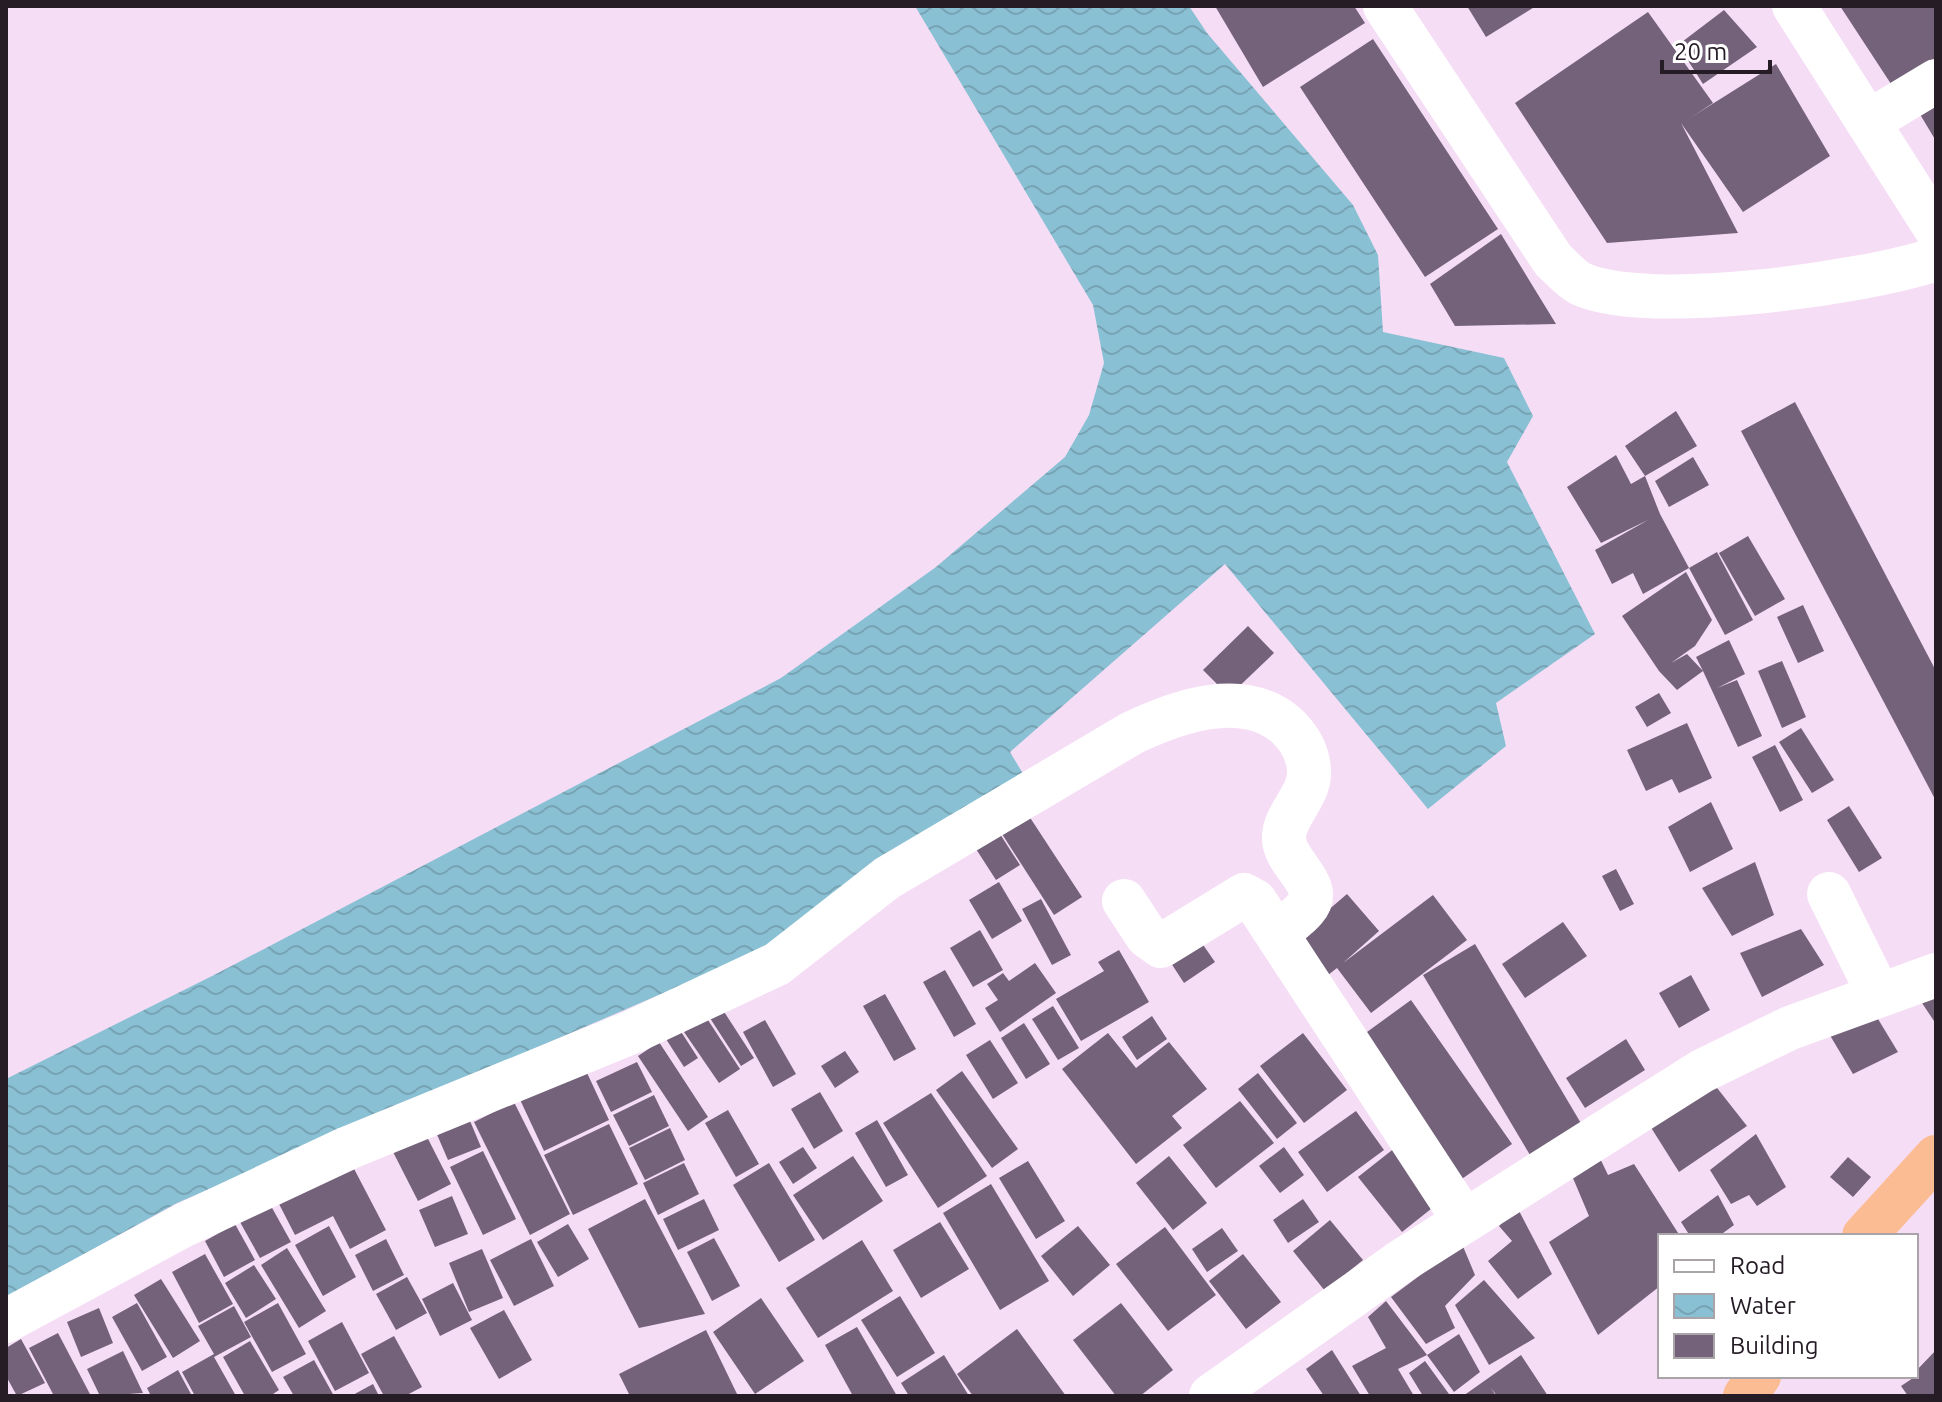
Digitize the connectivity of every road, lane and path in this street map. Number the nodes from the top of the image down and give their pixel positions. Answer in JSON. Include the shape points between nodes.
{"nodes":[{"id":1,"x":1385,"y":6,"type":"edge"},
{"id":2,"x":1794,"y":6,"type":"edge"},
{"id":3,"x":1936,"y":81,"type":"edge"},
{"id":4,"x":1868,"y":122,"type":"junction"},
{"id":5,"x":1936,"y":229,"type":"edge"},
{"id":6,"x":1936,"y":259,"type":"edge"},
{"id":7,"x":1829,"y":894,"type":"dead end"},
{"id":8,"x":1124,"y":901,"type":"dead end"},
{"id":9,"x":1277,"y":933,"type":"junction"},
{"id":10,"x":1936,"y":975,"type":"edge"},
{"id":11,"x":1878,"y":993,"type":"junction"},
{"id":12,"x":1936,"y":1157,"type":"edge"},
{"id":13,"x":1464,"y":1220,"type":"junction"},
{"id":14,"x":1866,"y":1234,"type":"edge"},
{"id":15,"x":6,"y":1321,"type":"edge"},
{"id":16,"x":1758,"y":1378,"type":"edge"},
{"id":17,"x":1211,"y":1396,"type":"edge"},
{"id":18,"x":1745,"y":1396,"type":"edge"}],
"edges":[{"from":1,"to":6,"type":"street","via":[[1553,260],[1579,283],[1611,293],[1723,295]]},
{"from":2,"to":4,"type":"street"},
{"from":3,"to":4,"type":"street"},
{"from":4,"to":5,"type":"street"},
{"from":7,"to":11,"type":"street"},
{"from":8,"to":9,"type":"street","via":[[1147,936],[1161,946],[1248,895]]},
{"from":9,"to":13,"type":"street"},
{"from":9,"to":15,"type":"street","via":[[1312,899],[1284,839],[1310,773],[1299,738],[1276,716],[1250,707],[1214,706],[1164,718],[887,878],[777,964],[632,1032],[334,1154],[184,1225]]},
{"from":10,"to":11,"type":"street"},
{"from":11,"to":13,"type":"street","via":[[1702,1071]]},
{"from":12,"to":14,"type":"highway"},
{"from":13,"to":17,"type":"street"},
{"from":16,"to":18,"type":"highway"}]}
